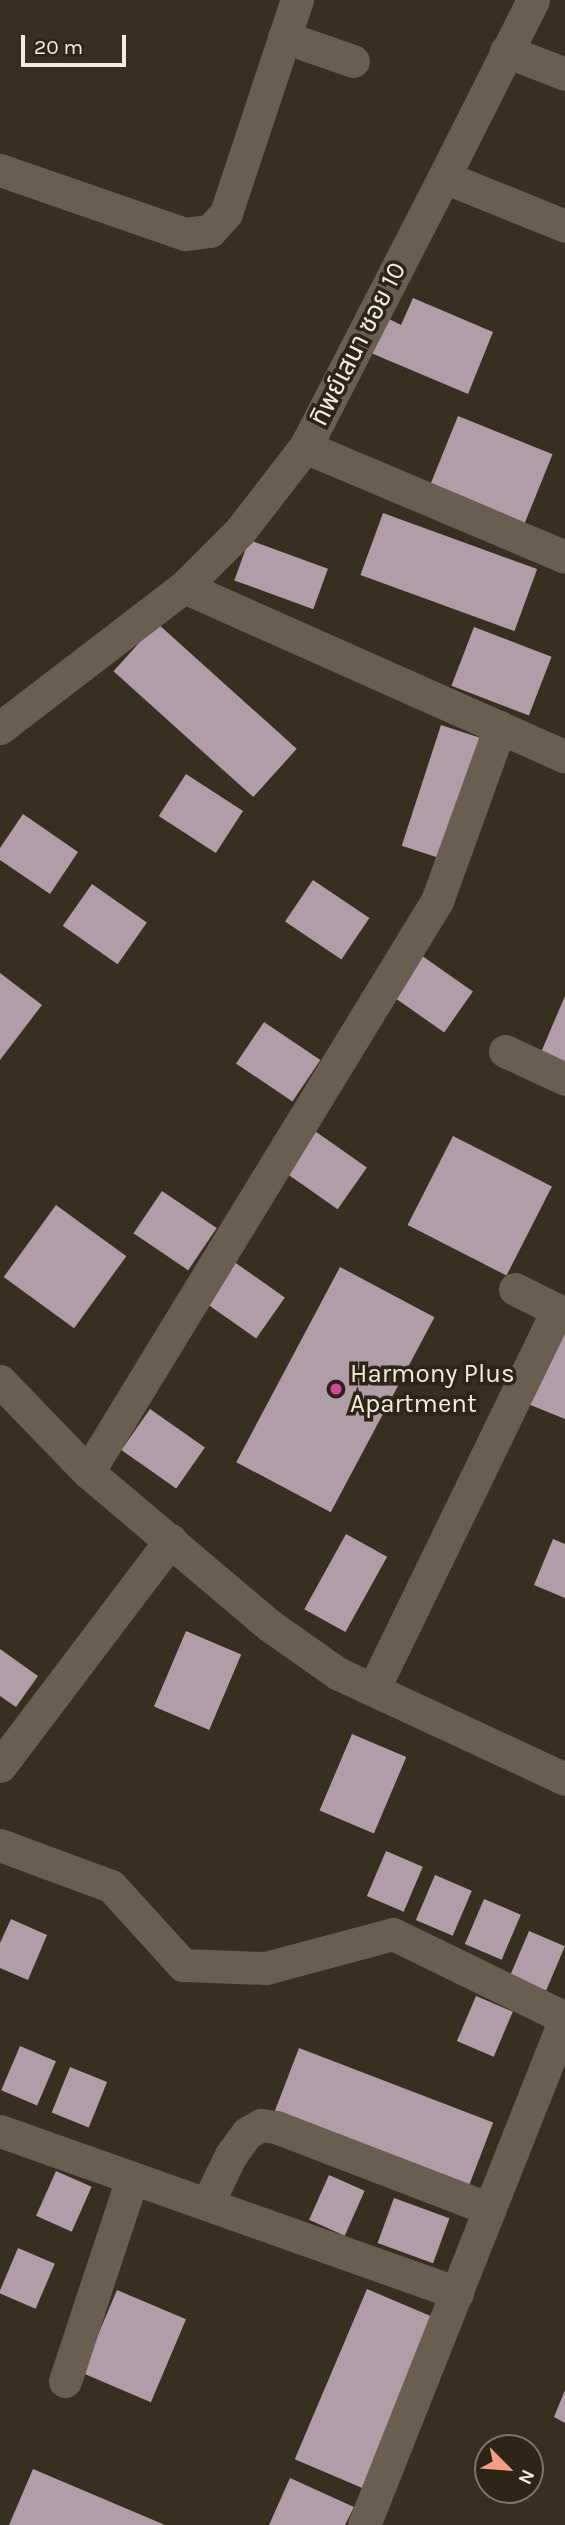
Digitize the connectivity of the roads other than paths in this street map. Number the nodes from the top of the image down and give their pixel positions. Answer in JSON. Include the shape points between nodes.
{"nodes":[{"id":1,"x":296,"y":0,"type":"edge"},
{"id":2,"x":533,"y":0,"type":"edge"},
{"id":3,"x":284,"y":37,"type":"junction"},
{"id":4,"x":506,"y":51,"type":"junction"},
{"id":5,"x":353,"y":61,"type":"dead end"},
{"id":6,"x":565,"y":74,"type":"edge"},
{"id":7,"x":0,"y":170,"type":"edge"},
{"id":8,"x":444,"y":177,"type":"junction"},
{"id":9,"x":565,"y":226,"type":"edge"},
{"id":10,"x":305,"y":447,"type":"junction"},
{"id":11,"x":565,"y":557,"type":"edge"},
{"id":12,"x":184,"y":587,"type":"junction"},
{"id":13,"x":500,"y":727,"type":"junction"},
{"id":14,"x":0,"y":728,"type":"edge"},
{"id":15,"x":565,"y":757,"type":"edge"},
{"id":16,"x":505,"y":1051,"type":"dead end"},
{"id":17,"x":565,"y":1079,"type":"edge"},
{"id":18,"x":515,"y":1289,"type":"dead end"},
{"id":19,"x":558,"y":1319,"type":"edge"},
{"id":20,"x":0,"y":1381,"type":"edge"},
{"id":21,"x":88,"y":1472,"type":"junction"},
{"id":22,"x":171,"y":1540,"type":"junction"},
{"id":23,"x":373,"y":1690,"type":"junction"},
{"id":24,"x":0,"y":1766,"type":"edge"},
{"id":25,"x":565,"y":1779,"type":"edge"},
{"id":26,"x":0,"y":1844,"type":"edge"},
{"id":27,"x":565,"y":2018,"type":"edge"},
{"id":28,"x":0,"y":2131,"type":"edge"},
{"id":29,"x":132,"y":2178,"type":"junction"},
{"id":30,"x":207,"y":2204,"type":"junction"},
{"id":31,"x":490,"y":2209,"type":"junction"},
{"id":32,"x":457,"y":2293,"type":"junction"},
{"id":33,"x":65,"y":2381,"type":"dead end"},
{"id":34,"x":365,"y":2525,"type":"edge"}],
"edges":[{"from":1,"to":3,"type":"street"},
{"from":2,"to":4,"type":"street","name":"ทิพย์เสนา ซอย 10"},
{"from":3,"to":5,"type":"street"},
{"from":3,"to":7,"type":"street","via":[[226,213],[209,231],[185,234]]},
{"from":4,"to":6,"type":"street"},
{"from":4,"to":8,"type":"street","name":"ทิพย์เสนา ซอย 10"},
{"from":8,"to":9,"type":"street"},
{"from":8,"to":10,"type":"street","name":"ทิพย์เสนา ซอย 10"},
{"from":10,"to":11,"type":"street","name":"ทิพย์เสนา ซอย 10"},
{"from":10,"to":12,"type":"street","via":[[240,531]]},
{"from":12,"to":13,"type":"street"},
{"from":12,"to":14,"type":"street"},
{"from":13,"to":15,"type":"street"},
{"from":13,"to":21,"type":"street","via":[[437,901]]},
{"from":16,"to":17,"type":"street"},
{"from":18,"to":19,"type":"street"},
{"from":19,"to":23,"type":"street"},
{"from":20,"to":21,"type":"street"},
{"from":21,"to":22,"type":"street"},
{"from":22,"to":23,"type":"street","via":[[269,1625],[337,1673]]},
{"from":22,"to":24,"type":"street"},
{"from":23,"to":25,"type":"street"},
{"from":26,"to":27,"type":"street","via":[[111,1886],[183,1965],[266,1968],[393,1934]]},
{"from":27,"to":31,"type":"street"},
{"from":28,"to":29,"type":"street"},
{"from":29,"to":30,"type":"street"},
{"from":29,"to":33,"type":"street"},
{"from":30,"to":31,"type":"street","via":[[231,2155],[247,2133],[261,2125]]},
{"from":30,"to":32,"type":"street"},
{"from":31,"to":32,"type":"street"},
{"from":32,"to":34,"type":"street"}]}
